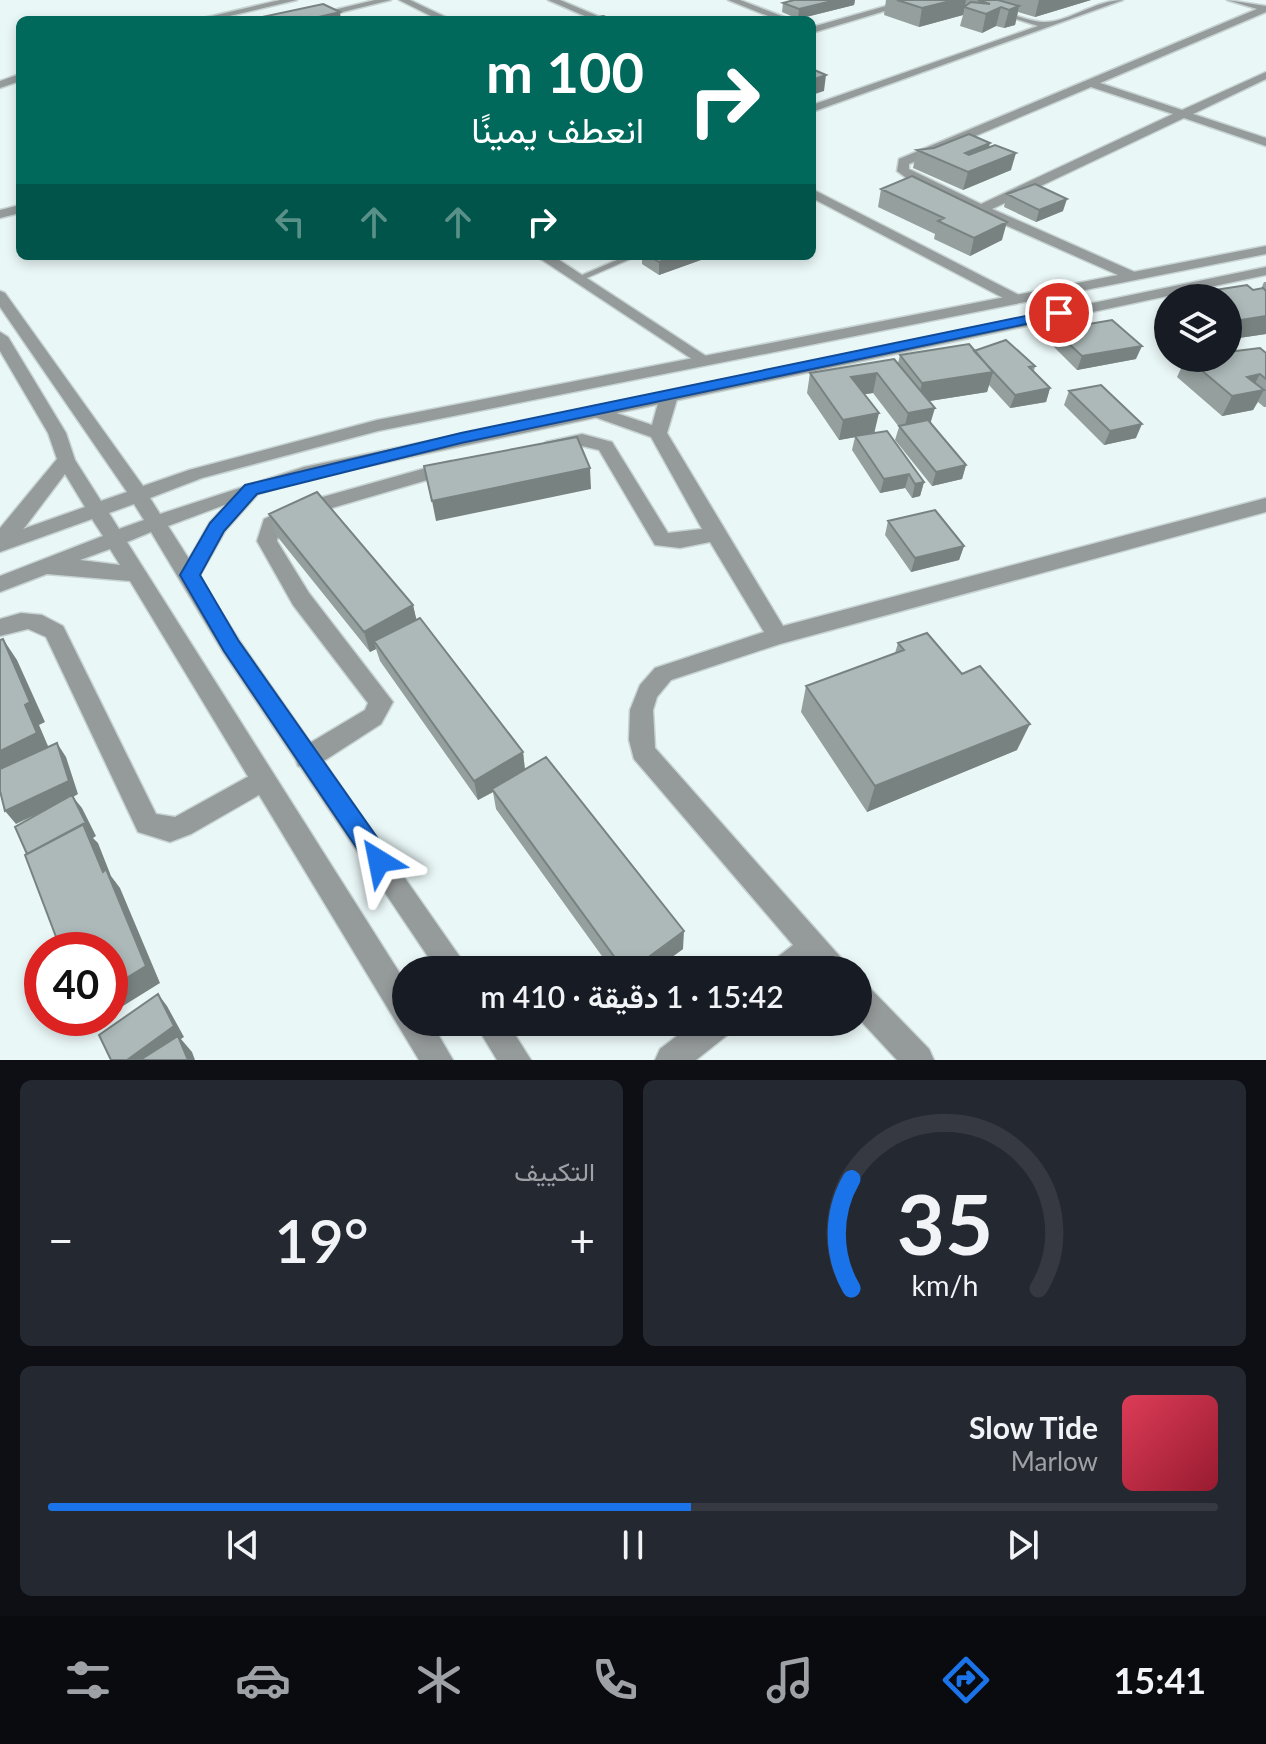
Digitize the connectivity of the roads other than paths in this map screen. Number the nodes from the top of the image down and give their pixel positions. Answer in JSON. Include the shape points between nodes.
{"nodes":[{"id":1,"x":293,"y":0,"type":"edge"},
{"id":2,"x":387,"y":0,"type":"edge"},
{"id":3,"x":403,"y":0,"type":"edge"},
{"id":4,"x":552,"y":0,"type":"edge"},
{"id":5,"x":732,"y":0,"type":"edge"},
{"id":6,"x":917,"y":0,"type":"edge"},
{"id":7,"x":960,"y":0,"type":"edge"},
{"id":8,"x":1119,"y":0,"type":"edge"},
{"id":9,"x":1231,"y":0,"type":"edge"},
{"id":10,"x":217,"y":6,"type":"dead end"},
{"id":11,"x":1266,"y":9,"type":"edge"},
{"id":12,"x":227,"y":14,"type":"junction"},
{"id":13,"x":218,"y":16,"type":"edge"},
{"id":14,"x":315,"y":16,"type":"edge"},
{"id":15,"x":438,"y":16,"type":"edge"},
{"id":16,"x":592,"y":16,"type":"edge"},
{"id":17,"x":776,"y":16,"type":"edge"},
{"id":18,"x":1049,"y":26,"type":"junction"},
{"id":19,"x":816,"y":29,"type":"edge"},
{"id":20,"x":1266,"y":75,"type":"edge"},
{"id":21,"x":1094,"y":84,"type":"junction"},
{"id":22,"x":816,"y":106,"type":"edge"},
{"id":23,"x":1183,"y":115,"type":"junction"},
{"id":24,"x":1266,"y":142,"type":"edge"},
{"id":25,"x":816,"y":195,"type":"edge"},
{"id":26,"x":981,"y":209,"type":"junction"},
{"id":27,"x":1266,"y":250,"type":"edge"},
{"id":28,"x":549,"y":260,"type":"edge"},
{"id":29,"x":623,"y":260,"type":"edge"},
{"id":30,"x":1266,"y":271,"type":"edge"},
{"id":31,"x":1132,"y":276,"type":"junction"},
{"id":32,"x":577,"y":279,"type":"junction"},
{"id":33,"x":0,"y":296,"type":"edge"},
{"id":34,"x":1016,"y":299,"type":"junction"},
{"id":35,"x":0,"y":337,"type":"edge"},
{"id":36,"x":704,"y":360,"type":"junction"},
{"id":37,"x":669,"y":396,"type":"junction"},
{"id":38,"x":595,"y":411,"type":"junction"},
{"id":39,"x":658,"y":433,"type":"junction"},
{"id":40,"x":527,"y":451,"type":"edge"},
{"id":41,"x":66,"y":460,"type":"junction"},
{"id":42,"x":470,"y":462,"type":"edge"},
{"id":43,"x":251,"y":489,"type":"junction"},
{"id":44,"x":138,"y":494,"type":"junction"},
{"id":45,"x":1266,"y":505,"type":"edge"},
{"id":46,"x":95,"y":508,"type":"junction"},
{"id":47,"x":157,"y":522,"type":"junction"},
{"id":48,"x":715,"y":534,"type":"junction"},
{"id":49,"x":114,"y":538,"type":"junction"},
{"id":50,"x":0,"y":542,"type":"edge"},
{"id":51,"x":37,"y":568,"type":"junction"},
{"id":52,"x":140,"y":575,"type":"junction"},
{"id":53,"x":190,"y":575,"type":"junction"},
{"id":54,"x":0,"y":584,"type":"edge"},
{"id":55,"x":0,"y":628,"type":"edge"},
{"id":56,"x":778,"y":636,"type":"junction"},
{"id":57,"x":307,"y":758,"type":"junction"},
{"id":58,"x":262,"y":780,"type":"junction"},
{"id":59,"x":812,"y":948,"type":"junction"},
{"id":60,"x":444,"y":956,"type":"edge"},
{"id":61,"x":802,"y":956,"type":"edge"},
{"id":62,"x":820,"y":956,"type":"edge"},
{"id":63,"x":392,"y":988,"type":"edge"},
{"id":64,"x":872,"y":1011,"type":"edge"},
{"id":65,"x":422,"y":1036,"type":"edge"},
{"id":66,"x":499,"y":1036,"type":"edge"},
{"id":67,"x":701,"y":1036,"type":"edge"},
{"id":68,"x":437,"y":1060,"type":"edge"},
{"id":69,"x":515,"y":1060,"type":"edge"},
{"id":70,"x":671,"y":1060,"type":"edge"},
{"id":71,"x":918,"y":1060,"type":"edge"}],
"edges":[{"from":1,"to":12,"type":"street"},
{"from":2,"to":14,"type":"street"},
{"from":3,"to":15,"type":"street"},
{"from":4,"to":16,"type":"street"},
{"from":5,"to":17,"type":"street"},
{"from":6,"to":19,"type":"street"},
{"from":7,"to":18,"type":"street"},
{"from":8,"to":18,"type":"street"},
{"from":9,"to":11,"type":"street"},
{"from":10,"to":12,"type":"street"},
{"from":11,"to":21,"type":"street"},
{"from":12,"to":13,"type":"street"},
{"from":18,"to":22,"type":"street"},
{"from":20,"to":23,"type":"street"},
{"from":21,"to":23,"type":"street"},
{"from":21,"to":26,"type":"street","via":[[903,162],[908,176]]},
{"from":23,"to":24,"type":"street"},
{"from":23,"to":26,"type":"street"},
{"from":25,"to":34,"type":"street"},
{"from":26,"to":31,"type":"street"},
{"from":27,"to":31,"type":"street"},
{"from":28,"to":32,"type":"street"},
{"from":29,"to":32,"type":"lane"},
{"from":30,"to":37,"type":"street"},
{"from":31,"to":34,"type":"street"},
{"from":32,"to":36,"type":"street"},
{"from":33,"to":44,"type":"street"},
{"from":34,"to":36,"type":"street"},
{"from":35,"to":41,"type":"street","via":[[57,433]]},
{"from":36,"to":44,"type":"street","via":[[390,423]]},
{"from":37,"to":38,"type":"street"},
{"from":37,"to":39,"type":"street"},
{"from":38,"to":39,"type":"street"},
{"from":38,"to":43,"type":"street","via":[[373,457]]},
{"from":39,"to":48,"type":"street"},
{"from":40,"to":48,"type":"street","via":[[596,441],[613,453],[662,540]]},
{"from":41,"to":46,"type":"street"},
{"from":41,"to":50,"type":"street"},
{"from":42,"to":57,"type":"street","via":[[315,505],[271,524],[267,541],[301,599],[381,702],[373,717]]},
{"from":43,"to":47,"type":"street"},
{"from":43,"to":53,"type":"street","via":[[217,527]]},
{"from":44,"to":46,"type":"street"},
{"from":44,"to":47,"type":"street"},
{"from":45,"to":56,"type":"street"},
{"from":46,"to":49,"type":"street"},
{"from":46,"to":50,"type":"street"},
{"from":47,"to":49,"type":"street"},
{"from":47,"to":53,"type":"street"},
{"from":48,"to":56,"type":"street"},
{"from":49,"to":51,"type":"street"},
{"from":49,"to":52,"type":"street"},
{"from":51,"to":52,"type":"street"},
{"from":51,"to":54,"type":"street"},
{"from":52,"to":58,"type":"street"},
{"from":53,"to":57,"type":"street"},
{"from":55,"to":58,"type":"street","via":[[17,620],[41,622],[55,632],[147,824],[159,830],[182,826]]},
{"from":56,"to":59,"type":"street","via":[[663,674],[649,687],[639,710],[639,731],[643,752]]},
{"from":57,"to":60,"type":"street"},
{"from":58,"to":63,"type":"street"},
{"from":59,"to":61,"type":"street"},
{"from":59,"to":62,"type":"street"},
{"from":64,"to":71,"type":"street"},
{"from":65,"to":68,"type":"street"},
{"from":66,"to":69,"type":"street"},
{"from":67,"to":70,"type":"street"}]}
